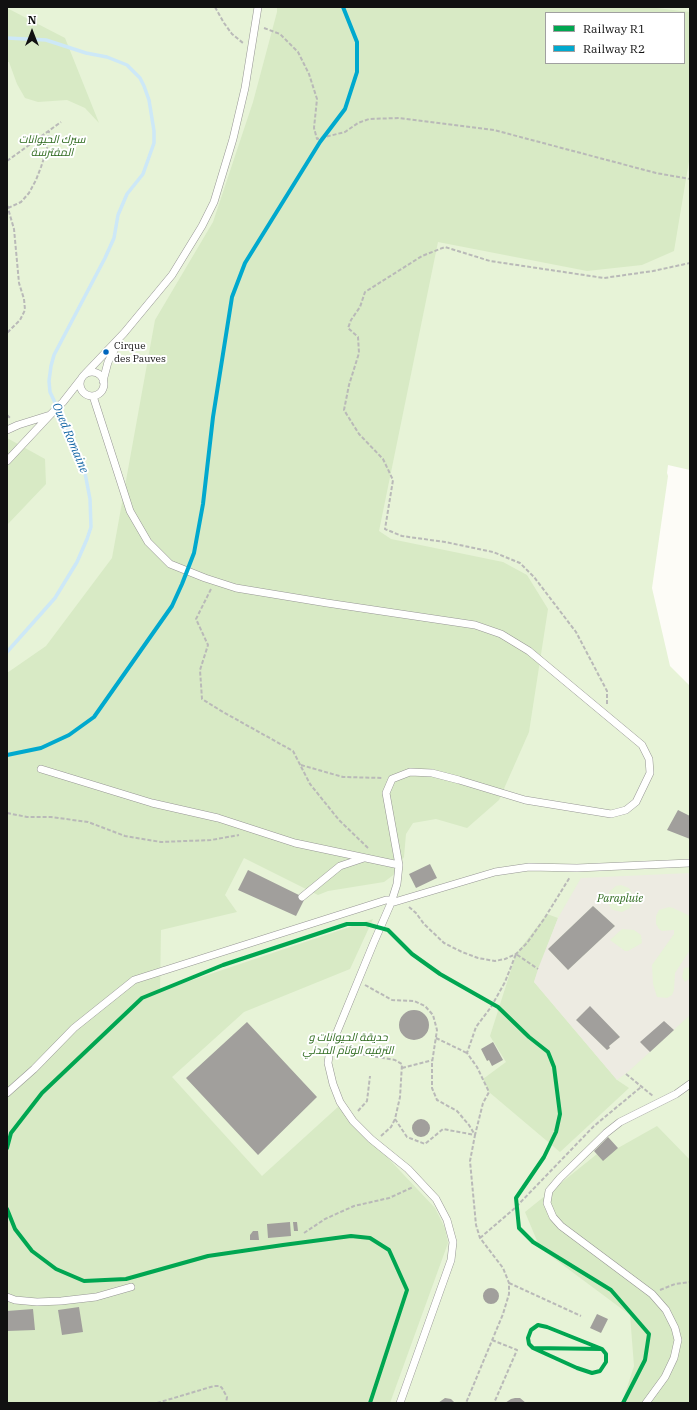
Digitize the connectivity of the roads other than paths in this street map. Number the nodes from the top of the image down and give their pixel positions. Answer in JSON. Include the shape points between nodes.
{"nodes":[{"id":1,"x":258,"y":7,"type":"edge"},
{"id":2,"x":124,"y":333,"type":"junction"},
{"id":3,"x":83,"y":376,"type":"junction"},
{"id":4,"x":103,"y":382,"type":"junction"},
{"id":5,"x":93,"y":396,"type":"junction"},
{"id":6,"x":50,"y":415,"type":"junction"},
{"id":7,"x":7,"y":430,"type":"edge"},
{"id":8,"x":7,"y":461,"type":"edge"},
{"id":9,"x":41,"y":769,"type":"dead end"},
{"id":10,"x":364,"y":858,"type":"junction"},
{"id":11,"x":690,"y":863,"type":"edge"},
{"id":12,"x":399,"y":865,"type":"junction"},
{"id":13,"x":302,"y":897,"type":"dead end"},
{"id":14,"x":392,"y":902,"type":"junction"},
{"id":15,"x":690,"y":1084,"type":"edge"},
{"id":16,"x":7,"y":1093,"type":"edge"},
{"id":17,"x":131,"y":1287,"type":"dead end"},
{"id":18,"x":7,"y":1297,"type":"edge"},
{"id":19,"x":400,"y":1403,"type":"edge"},
{"id":20,"x":646,"y":1403,"type":"edge"}],
"edges":[{"from":1,"to":2,"type":"lane","via":[[245,88],[214,202],[172,275]]},
{"from":2,"to":3,"type":"lane"},
{"from":2,"to":4,"type":"lane","via":[[108,362]]},
{"from":3,"to":4,"type":"lane","via":[[96,373],[101,376]]},
{"from":3,"to":5,"type":"lane","via":[[80,387],[83,393]]},
{"from":3,"to":6,"type":"lane"},
{"from":4,"to":5,"type":"lane","via":[[103,389]]},
{"from":5,"to":12,"type":"lane","via":[[130,511],[148,542],[170,564],[236,588],[475,625],[500,634],[529,652],[607,715],[642,745],[649,759],[650,773],[636,802],[626,810],[611,814],[524,800],[432,773],[410,772],[392,779],[386,793]]},
{"from":6,"to":7,"type":"lane"},
{"from":6,"to":8,"type":"lane"},
{"from":9,"to":10,"type":"lane","via":[[152,803],[218,818],[295,843]]},
{"from":10,"to":12,"type":"lane"},
{"from":10,"to":13,"type":"lane","via":[[340,866]]},
{"from":11,"to":14,"type":"lane","via":[[577,868],[529,867],[495,872]]},
{"from":12,"to":14,"type":"lane"},
{"from":14,"to":16,"type":"lane","via":[[386,900],[134,980],[74,1028]]},
{"from":14,"to":19,"type":"lane","via":[[333,1041],[328,1063],[340,1102],[351,1118],[436,1199],[447,1220],[452,1242],[451,1260]]},
{"from":15,"to":20,"type":"lane","via":[[676,1094],[620,1122],[606,1133],[549,1191],[547,1203],[553,1217],[561,1226],[652,1294],[666,1310],[675,1328],[678,1340],[674,1358],[665,1377]]},
{"from":17,"to":18,"type":"lane","via":[[96,1297],[61,1301],[37,1302]]}]}
